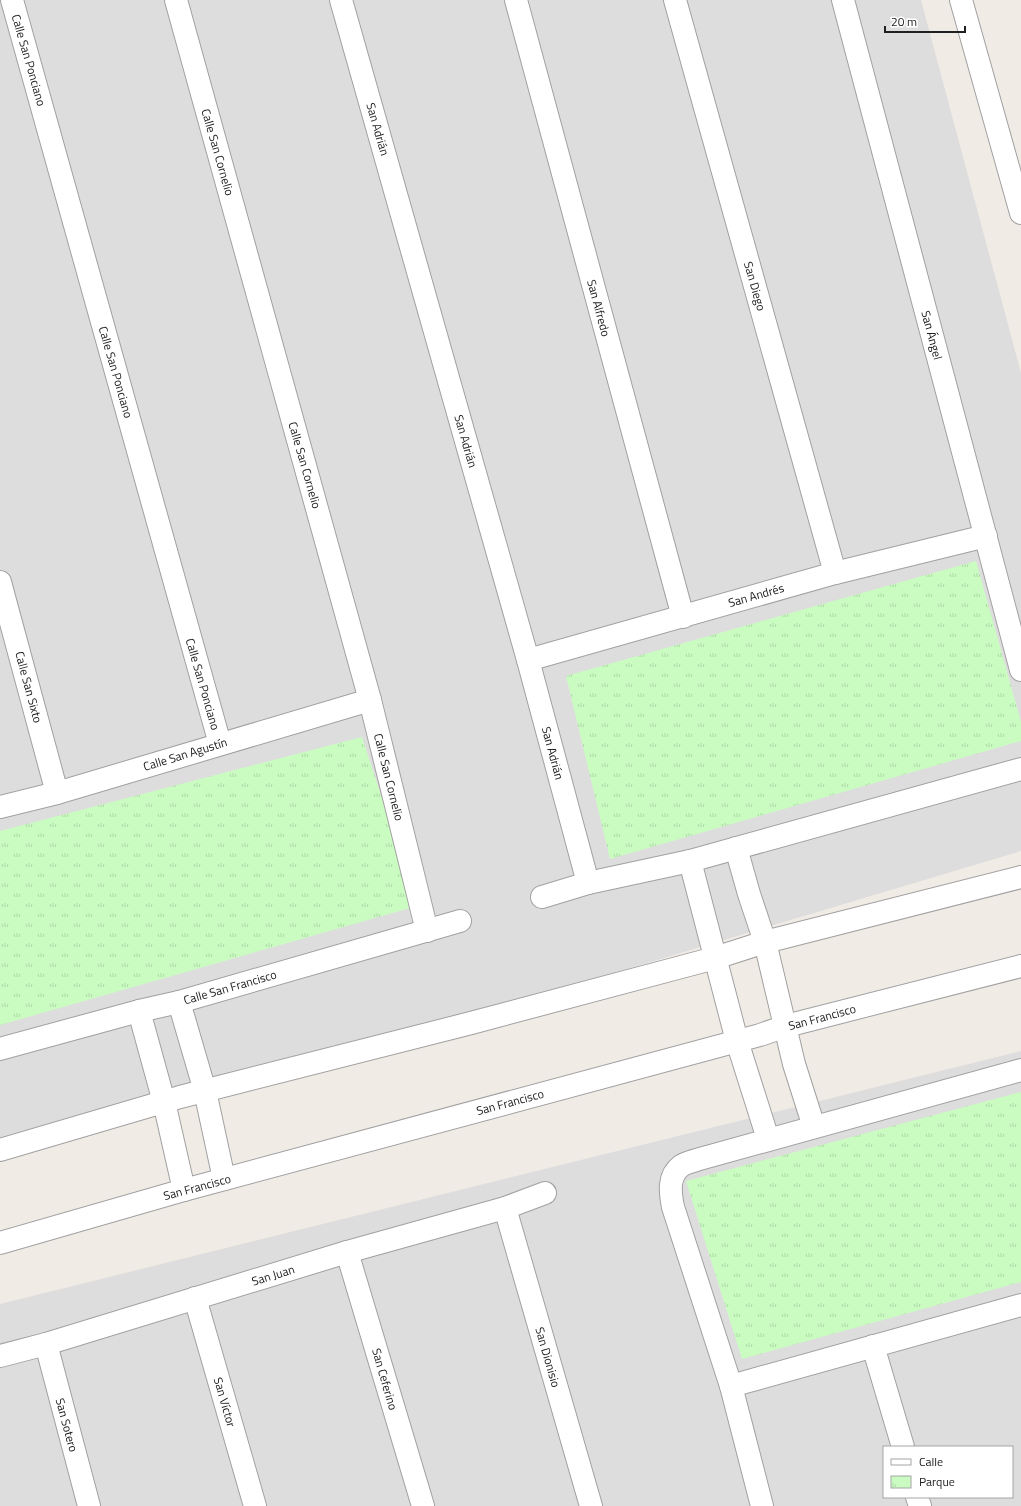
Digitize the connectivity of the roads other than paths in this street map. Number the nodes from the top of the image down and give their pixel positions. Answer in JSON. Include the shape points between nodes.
{"nodes":[{"id":1,"x":12,"y":0,"type":"edge"},
{"id":2,"x":176,"y":0,"type":"edge"},
{"id":3,"x":341,"y":0,"type":"edge"},
{"id":4,"x":516,"y":0,"type":"edge"},
{"id":5,"x":675,"y":0,"type":"edge"},
{"id":6,"x":843,"y":0,"type":"edge"},
{"id":7,"x":961,"y":0,"type":"edge"},
{"id":8,"x":1021,"y":213,"type":"edge"},
{"id":9,"x":986,"y":536,"type":"junction"},
{"id":10,"x":835,"y":573,"type":"junction"},
{"id":11,"x":0,"y":582,"type":"edge"},
{"id":12,"x":683,"y":616,"type":"junction"},
{"id":13,"x":528,"y":660,"type":"junction"},
{"id":14,"x":1021,"y":670,"type":"edge"},
{"id":15,"x":370,"y":700,"type":"junction"},
{"id":16,"x":220,"y":744,"type":"junction"},
{"id":17,"x":1021,"y":769,"type":"edge"},
{"id":18,"x":57,"y":792,"type":"junction"},
{"id":19,"x":0,"y":807,"type":"edge"},
{"id":20,"x":736,"y":848,"type":"junction"},
{"id":21,"x":690,"y":861,"type":"junction"},
{"id":22,"x":1021,"y":877,"type":"edge"},
{"id":23,"x":588,"y":883,"type":"junction"},
{"id":24,"x":542,"y":897,"type":"dead end"},
{"id":25,"x":460,"y":921,"type":"dead end"},
{"id":26,"x":427,"y":931,"type":"junction"},
{"id":27,"x":765,"y":942,"type":"junction"},
{"id":28,"x":715,"y":958,"type":"junction"},
{"id":29,"x":1021,"y":966,"type":"edge"},
{"id":30,"x":179,"y":1002,"type":"junction"},
{"id":31,"x":139,"y":1011,"type":"junction"},
{"id":32,"x":786,"y":1026,"type":"junction"},
{"id":33,"x":737,"y":1041,"type":"junction"},
{"id":34,"x":0,"y":1049,"type":"edge"},
{"id":35,"x":1021,"y":1070,"type":"edge"},
{"id":36,"x":205,"y":1091,"type":"junction"},
{"id":37,"x":164,"y":1102,"type":"junction"},
{"id":38,"x":814,"y":1126,"type":"junction"},
{"id":39,"x":768,"y":1139,"type":"junction"},
{"id":40,"x":0,"y":1150,"type":"edge"},
{"id":41,"x":224,"y":1179,"type":"junction"},
{"id":42,"x":184,"y":1190,"type":"junction"},
{"id":43,"x":544,"y":1193,"type":"dead end"},
{"id":44,"x":504,"y":1208,"type":"junction"},
{"id":45,"x":0,"y":1243,"type":"edge"},
{"id":46,"x":347,"y":1252,"type":"junction"},
{"id":47,"x":195,"y":1298,"type":"junction"},
{"id":48,"x":1021,"y":1305,"type":"edge"},
{"id":49,"x":46,"y":1344,"type":"junction"},
{"id":50,"x":873,"y":1346,"type":"junction"},
{"id":51,"x":0,"y":1356,"type":"edge"},
{"id":52,"x":731,"y":1386,"type":"junction"},
{"id":53,"x":903,"y":1446,"type":"edge"},
{"id":54,"x":89,"y":1506,"type":"edge"},
{"id":55,"x":255,"y":1506,"type":"edge"},
{"id":56,"x":422,"y":1506,"type":"edge"},
{"id":57,"x":590,"y":1506,"type":"edge"},
{"id":58,"x":762,"y":1506,"type":"edge"}],
"edges":[{"from":1,"to":16,"type":"street","name":"Calle San Ponciano"},
{"from":2,"to":15,"type":"street","name":"Calle San Cornelio"},
{"from":3,"to":13,"type":"street","name":"San Adrián"},
{"from":4,"to":12,"type":"street","name":"San Alfredo"},
{"from":5,"to":10,"type":"street","name":"San Diego"},
{"from":6,"to":9,"type":"street","name":"San Ángel"},
{"from":7,"to":8,"type":"street"},
{"from":9,"to":10,"type":"street","name":"San Andrés"},
{"from":9,"to":14,"type":"street","name":"San Ángel"},
{"from":10,"to":12,"type":"street","name":"San Andrés"},
{"from":11,"to":18,"type":"street","name":"Calle San Sixto"},
{"from":12,"to":13,"type":"street","name":"San Andrés"},
{"from":13,"to":23,"type":"street","name":"San Adrián"},
{"from":15,"to":16,"type":"street","name":"Calle San Agustín"},
{"from":15,"to":26,"type":"street","name":"Calle San Cornelio"},
{"from":16,"to":18,"type":"street","name":"Calle San Agustín"},
{"from":17,"to":20,"type":"street"},
{"from":18,"to":19,"type":"street","name":"Calle San Agustín"},
{"from":20,"to":21,"type":"street"},
{"from":20,"to":27,"type":"street"},
{"from":21,"to":23,"type":"street"},
{"from":21,"to":28,"type":"street"},
{"from":22,"to":27,"type":"street"},
{"from":23,"to":24,"type":"street"},
{"from":25,"to":26,"type":"street","name":"Calle San Francisco"},
{"from":26,"to":30,"type":"street","name":"Calle San Francisco"},
{"from":27,"to":28,"type":"street"},
{"from":27,"to":32,"type":"street"},
{"from":28,"to":33,"type":"street"},
{"from":28,"to":36,"type":"street"},
{"from":29,"to":32,"type":"street","name":"San Francisco"},
{"from":30,"to":31,"type":"street","name":"Calle San Francisco"},
{"from":30,"to":36,"type":"street"},
{"from":31,"to":34,"type":"street","name":"Calle San Francisco"},
{"from":31,"to":37,"type":"street"},
{"from":32,"to":33,"type":"street","name":"San Francisco"},
{"from":32,"to":38,"type":"street","via":[[794,1064]]},
{"from":33,"to":39,"type":"street"},
{"from":33,"to":41,"type":"street","name":"San Francisco"},
{"from":35,"to":38,"type":"street"},
{"from":36,"to":37,"type":"street"},
{"from":36,"to":41,"type":"street"},
{"from":37,"to":40,"type":"street"},
{"from":37,"to":42,"type":"street"},
{"from":38,"to":39,"type":"street"},
{"from":39,"to":52,"type":"street","via":[[696,1160],[681,1166],[672,1177],[670,1192],[673,1207]]},
{"from":41,"to":42,"type":"street","name":"San Francisco"},
{"from":42,"to":45,"type":"street","name":"San Francisco"},
{"from":43,"to":44,"type":"street","name":"San Juan"},
{"from":44,"to":46,"type":"street","name":"San Juan"},
{"from":44,"to":57,"type":"street","name":"San Dionisio"},
{"from":46,"to":47,"type":"street","name":"San Juan"},
{"from":46,"to":56,"type":"street","name":"San Ceferino"},
{"from":47,"to":49,"type":"street","name":"San Juan"},
{"from":47,"to":55,"type":"street","name":"San Víctor"},
{"from":48,"to":50,"type":"street"},
{"from":49,"to":51,"type":"street","name":"San Juan"},
{"from":49,"to":54,"type":"street","name":"San Sotero"},
{"from":50,"to":52,"type":"street"},
{"from":50,"to":53,"type":"street"},
{"from":52,"to":58,"type":"street"}]}
